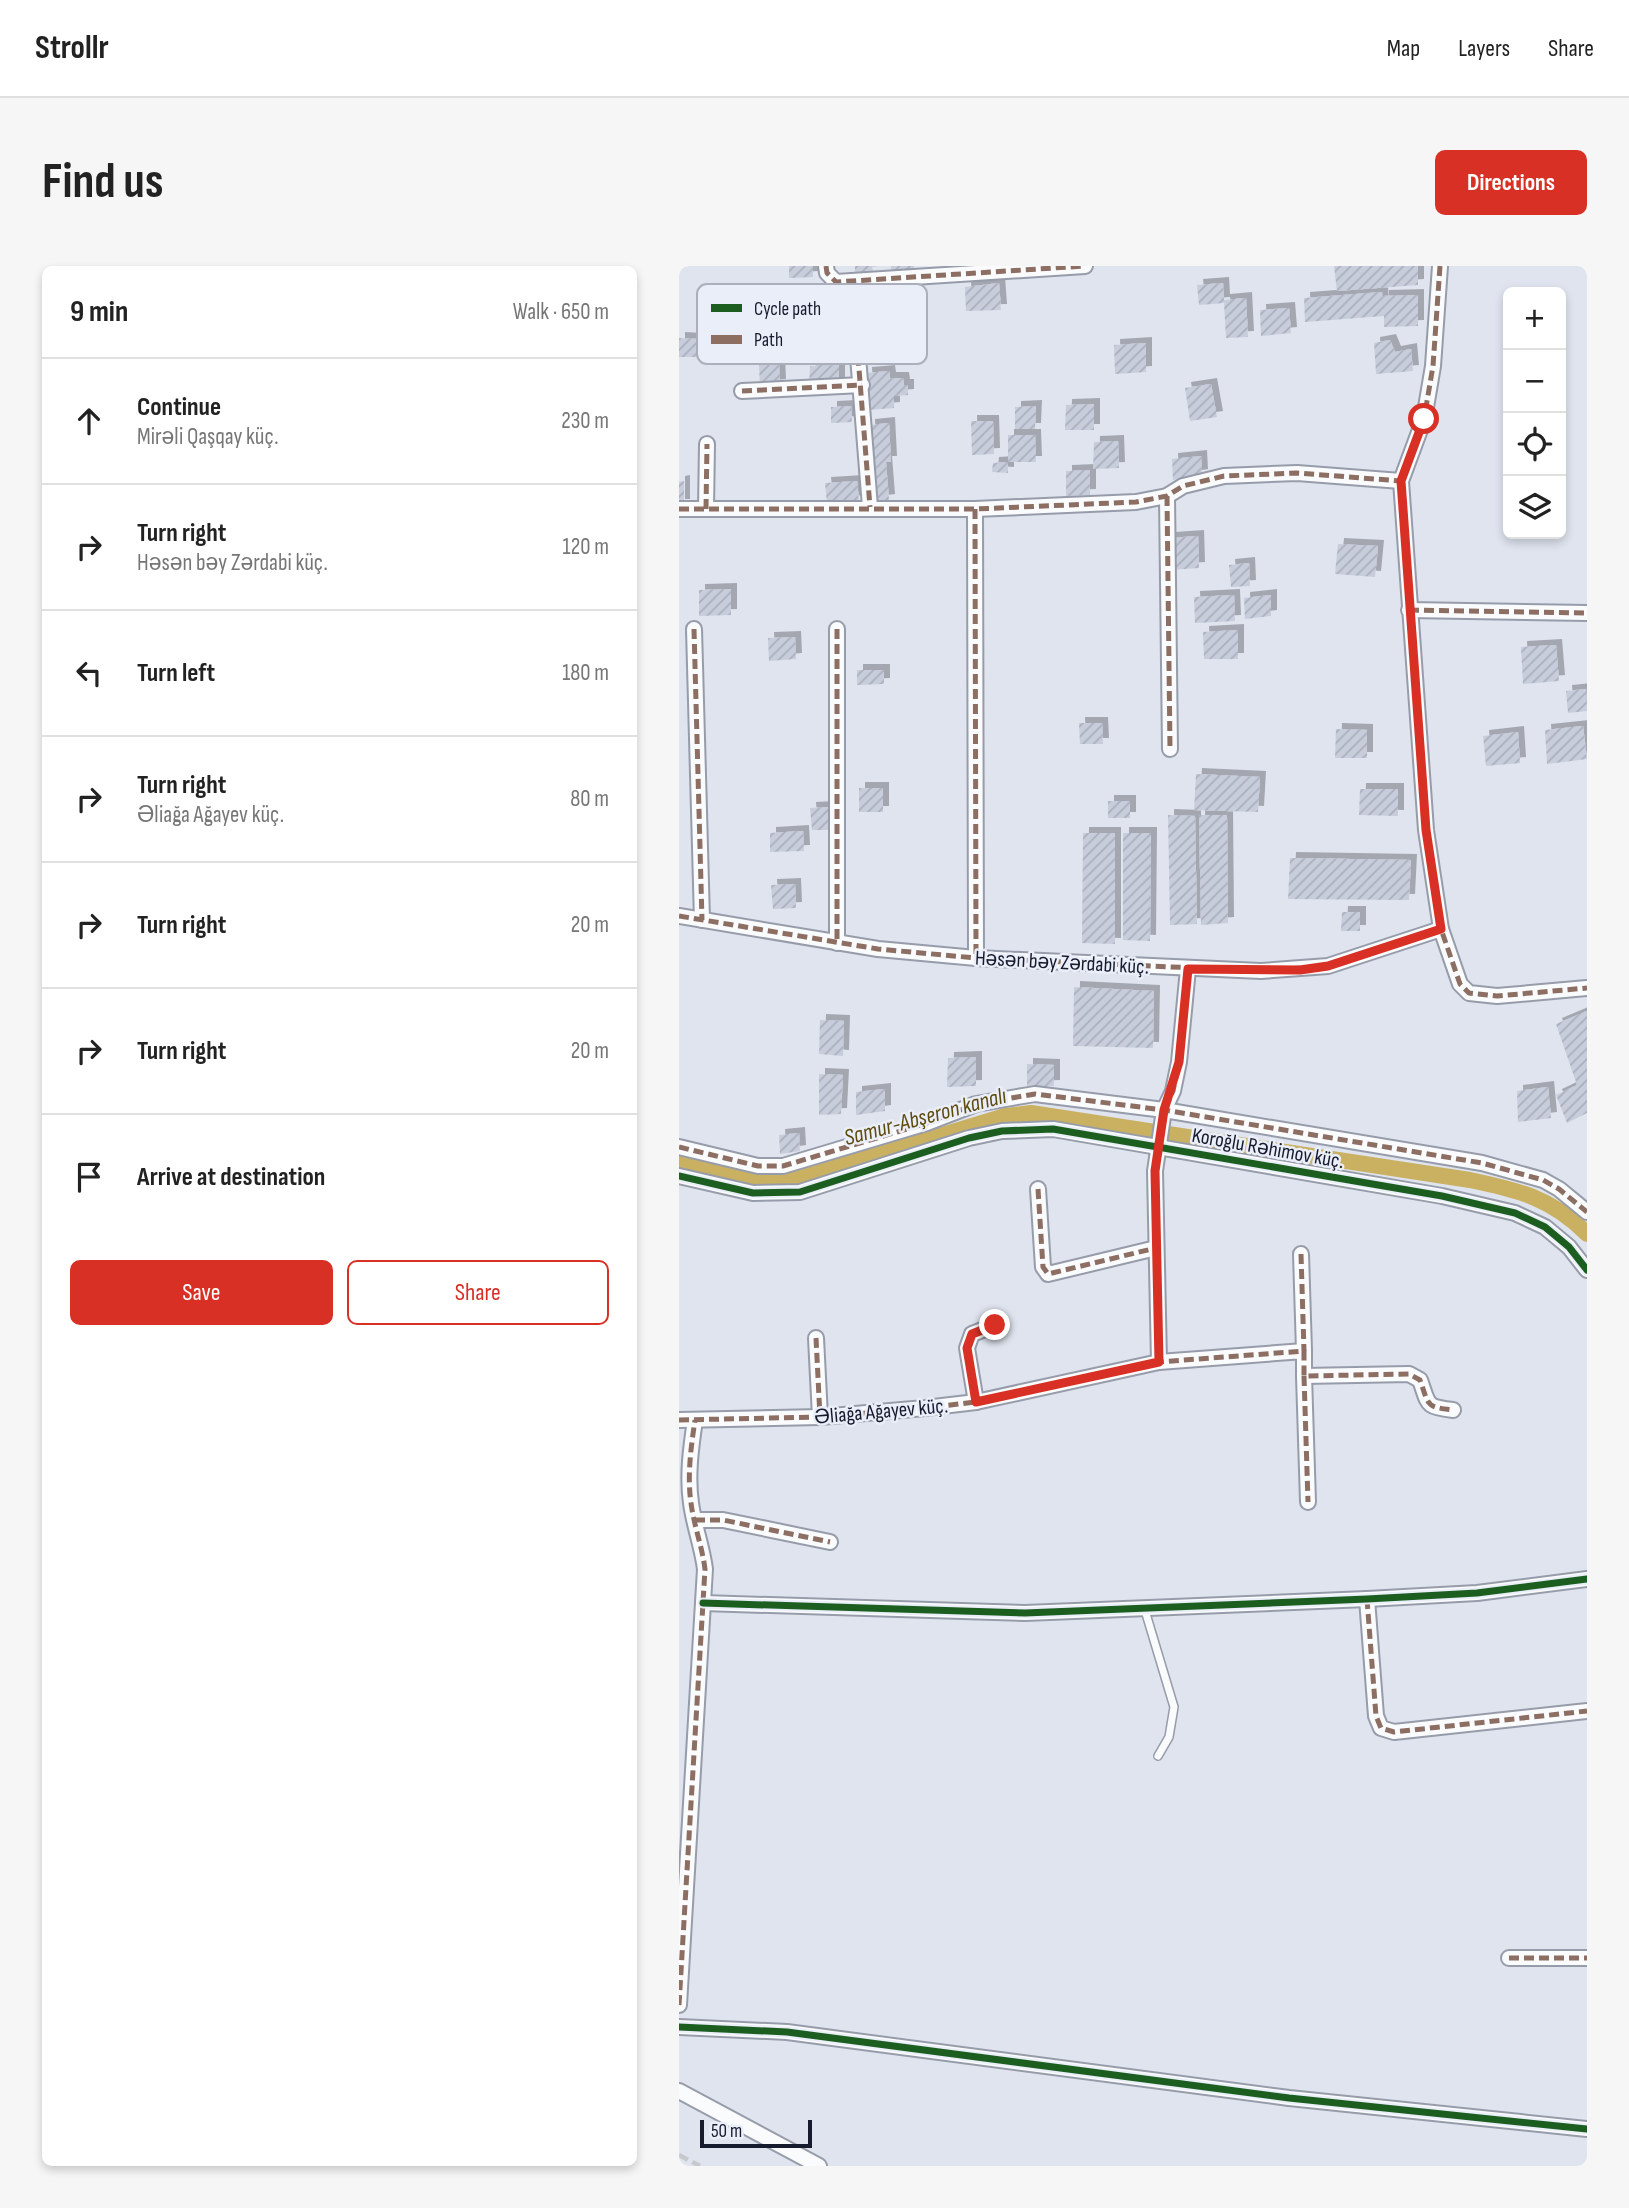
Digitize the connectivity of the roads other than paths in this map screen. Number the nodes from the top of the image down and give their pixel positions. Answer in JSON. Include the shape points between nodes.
{"nodes":[{"id":1,"x":827,"y":266,"type":"edge"},
{"id":2,"x":1086,"y":266,"type":"edge"},
{"id":3,"x":1440,"y":266,"type":"edge"},
{"id":4,"x":852,"y":281,"type":"junction"},
{"id":5,"x":852,"y":284,"type":"edge"},
{"id":6,"x":860,"y":364,"type":"edge"},
{"id":7,"x":862,"y":386,"type":"junction"},
{"id":8,"x":742,"y":391,"type":"dead end"},
{"id":9,"x":707,"y":444,"type":"dead end"},
{"id":10,"x":1401,"y":481,"type":"junction"},
{"id":11,"x":1167,"y":496,"type":"junction"},
{"id":12,"x":870,"y":506,"type":"junction"},
{"id":13,"x":679,"y":509,"type":"edge"},
{"id":14,"x":706,"y":509,"type":"junction"},
{"id":15,"x":975,"y":509,"type":"junction"},
{"id":16,"x":1409,"y":610,"type":"junction"},
{"id":17,"x":1587,"y":613,"type":"edge"},
{"id":18,"x":694,"y":629,"type":"dead end"},
{"id":19,"x":837,"y":629,"type":"dead end"},
{"id":20,"x":1170,"y":749,"type":"dead end"},
{"id":21,"x":679,"y":916,"type":"edge"},
{"id":22,"x":702,"y":920,"type":"junction"},
{"id":23,"x":1441,"y":929,"type":"junction"},
{"id":24,"x":837,"y":943,"type":"junction"},
{"id":25,"x":976,"y":958,"type":"junction"},
{"id":26,"x":1188,"y":969,"type":"junction"},
{"id":27,"x":1587,"y":988,"type":"edge"},
{"id":28,"x":1164,"y":1110,"type":"junction"},
{"id":29,"x":1158,"y":1146,"type":"junction"},
{"id":30,"x":679,"y":1147,"type":"edge"},
{"id":31,"x":679,"y":1176,"type":"edge"},
{"id":32,"x":1038,"y":1189,"type":"dead end"},
{"id":33,"x":1587,"y":1212,"type":"edge"},
{"id":34,"x":1156,"y":1248,"type":"junction"},
{"id":35,"x":1301,"y":1254,"type":"dead end"},
{"id":36,"x":1587,"y":1270,"type":"edge"},
{"id":37,"x":995,"y":1325,"type":"dead end"},
{"id":38,"x":816,"y":1338,"type":"dead end"},
{"id":39,"x":1304,"y":1351,"type":"junction"},
{"id":40,"x":1159,"y":1362,"type":"junction"},
{"id":41,"x":1304,"y":1376,"type":"junction"},
{"id":42,"x":976,"y":1402,"type":"junction"},
{"id":43,"x":1454,"y":1410,"type":"dead end"},
{"id":44,"x":820,"y":1417,"type":"junction"},
{"id":45,"x":679,"y":1420,"type":"edge"},
{"id":46,"x":695,"y":1420,"type":"junction"},
{"id":47,"x":1308,"y":1502,"type":"dead end"},
{"id":48,"x":695,"y":1520,"type":"junction"},
{"id":49,"x":830,"y":1542,"type":"dead end"},
{"id":50,"x":1587,"y":1579,"type":"edge"},
{"id":51,"x":1367,"y":1599,"type":"junction"},
{"id":52,"x":703,"y":1603,"type":"junction"},
{"id":53,"x":1144,"y":1607,"type":"junction"},
{"id":54,"x":1587,"y":1711,"type":"edge"},
{"id":55,"x":1158,"y":1756,"type":"dead end"},
{"id":56,"x":686,"y":1781,"type":"edge"},
{"id":57,"x":1509,"y":1958,"type":"dead end"},
{"id":58,"x":1587,"y":1958,"type":"edge"},
{"id":59,"x":679,"y":2005,"type":"edge"},
{"id":60,"x":679,"y":2027,"type":"edge"},
{"id":61,"x":679,"y":2091,"type":"edge"},
{"id":62,"x":1587,"y":2129,"type":"edge"},
{"id":63,"x":818,"y":2166,"type":"edge"}],
"edges":[{"from":1,"to":4,"type":"street","via":[[836,282]]},
{"from":2,"to":4,"type":"street"},
{"from":3,"to":10,"type":"street","via":[[1424,419]]},
{"from":4,"to":5,"type":"street"},
{"from":6,"to":7,"type":"street"},
{"from":7,"to":8,"type":"street"},
{"from":7,"to":12,"type":"street"},
{"from":9,"to":14,"type":"street"},
{"from":10,"to":11,"type":"street","via":[[1297,473],[1224,476],[1183,486]]},
{"from":10,"to":16,"type":"street"},
{"from":11,"to":15,"type":"street","via":[[1136,502]]},
{"from":11,"to":20,"type":"street"},
{"from":12,"to":14,"type":"street"},
{"from":12,"to":15,"type":"street"},
{"from":13,"to":14,"type":"street"},
{"from":15,"to":25,"type":"street"},
{"from":16,"to":17,"type":"street"},
{"from":16,"to":23,"type":"street","via":[[1426,830]]},
{"from":18,"to":22,"type":"street"},
{"from":19,"to":24,"type":"street"},
{"from":21,"to":22,"type":"street","name":"Həsən bəy Zərdabi küç."},
{"from":22,"to":24,"type":"street","name":"Həsən bəy Zərdabi küç."},
{"from":23,"to":26,"type":"street","name":"Həsən bəy Zərdabi küç.","via":[[1328,966]]},
{"from":23,"to":27,"type":"street","via":[[1460,984],[1469,993],[1497,996]]},
{"from":24,"to":25,"type":"street","name":"Həsən bəy Zərdabi küç."},
{"from":25,"to":26,"type":"street","name":"Həsən bəy Zərdabi küç."},
{"from":26,"to":28,"type":"street","via":[[1179,1062]]},
{"from":28,"to":29,"type":"street"},
{"from":28,"to":30,"type":"street","name":"Koroğlu Rəhimov küç.","via":[[1075,1097],[1014,1095],[783,1166],[758,1166]]},
{"from":28,"to":33,"type":"street","name":"Koroğlu Rəhimov küç.","via":[[1494,1166],[1543,1180]]},
{"from":29,"to":31,"type":"street","name":"Koroğlu Rəhimov küç.","via":[[1053,1129],[1002,1131],[800,1192],[773,1195]]},
{"from":29,"to":34,"type":"street"},
{"from":29,"to":36,"type":"street","name":"Koroğlu Rəhimov küç.","via":[[1515,1213],[1545,1227]]},
{"from":32,"to":34,"type":"street","via":[[1043,1266],[1048,1274]]},
{"from":34,"to":40,"type":"street"},
{"from":35,"to":39,"type":"street"},
{"from":37,"to":42,"type":"street","via":[[972,1334],[967,1348]]},
{"from":38,"to":44,"type":"street"},
{"from":39,"to":40,"type":"street","name":"Əliağa Ağayev küç."},
{"from":39,"to":41,"type":"street"},
{"from":40,"to":42,"type":"street","name":"Əliağa Ağayev küç."},
{"from":41,"to":43,"type":"street","via":[[1409,1374],[1420,1380],[1432,1408]]},
{"from":41,"to":47,"type":"street"},
{"from":42,"to":44,"type":"street","name":"Əliağa Ağayev küç."},
{"from":44,"to":46,"type":"street","name":"Əliağa Ağayev küç."},
{"from":45,"to":46,"type":"street","name":"Əliağa Ağayev küç."},
{"from":46,"to":48,"type":"street","via":[[690,1479]]},
{"from":48,"to":49,"type":"street","via":[[723,1520]]},
{"from":48,"to":52,"type":"street","via":[[703,1556]]},
{"from":50,"to":51,"type":"street"},
{"from":51,"to":53,"type":"street"},
{"from":51,"to":54,"type":"street","via":[[1376,1716],[1381,1728],[1394,1732]]},
{"from":52,"to":53,"type":"street","via":[[1025,1613]]},
{"from":52,"to":56,"type":"street"},
{"from":53,"to":55,"type":"lane","via":[[1174,1707],[1169,1737]]},
{"from":56,"to":59,"type":"street"},
{"from":57,"to":58,"type":"street"},
{"from":60,"to":62,"type":"street","via":[[787,2032],[1289,2098]]},
{"from":61,"to":63,"type":"street"}]}
